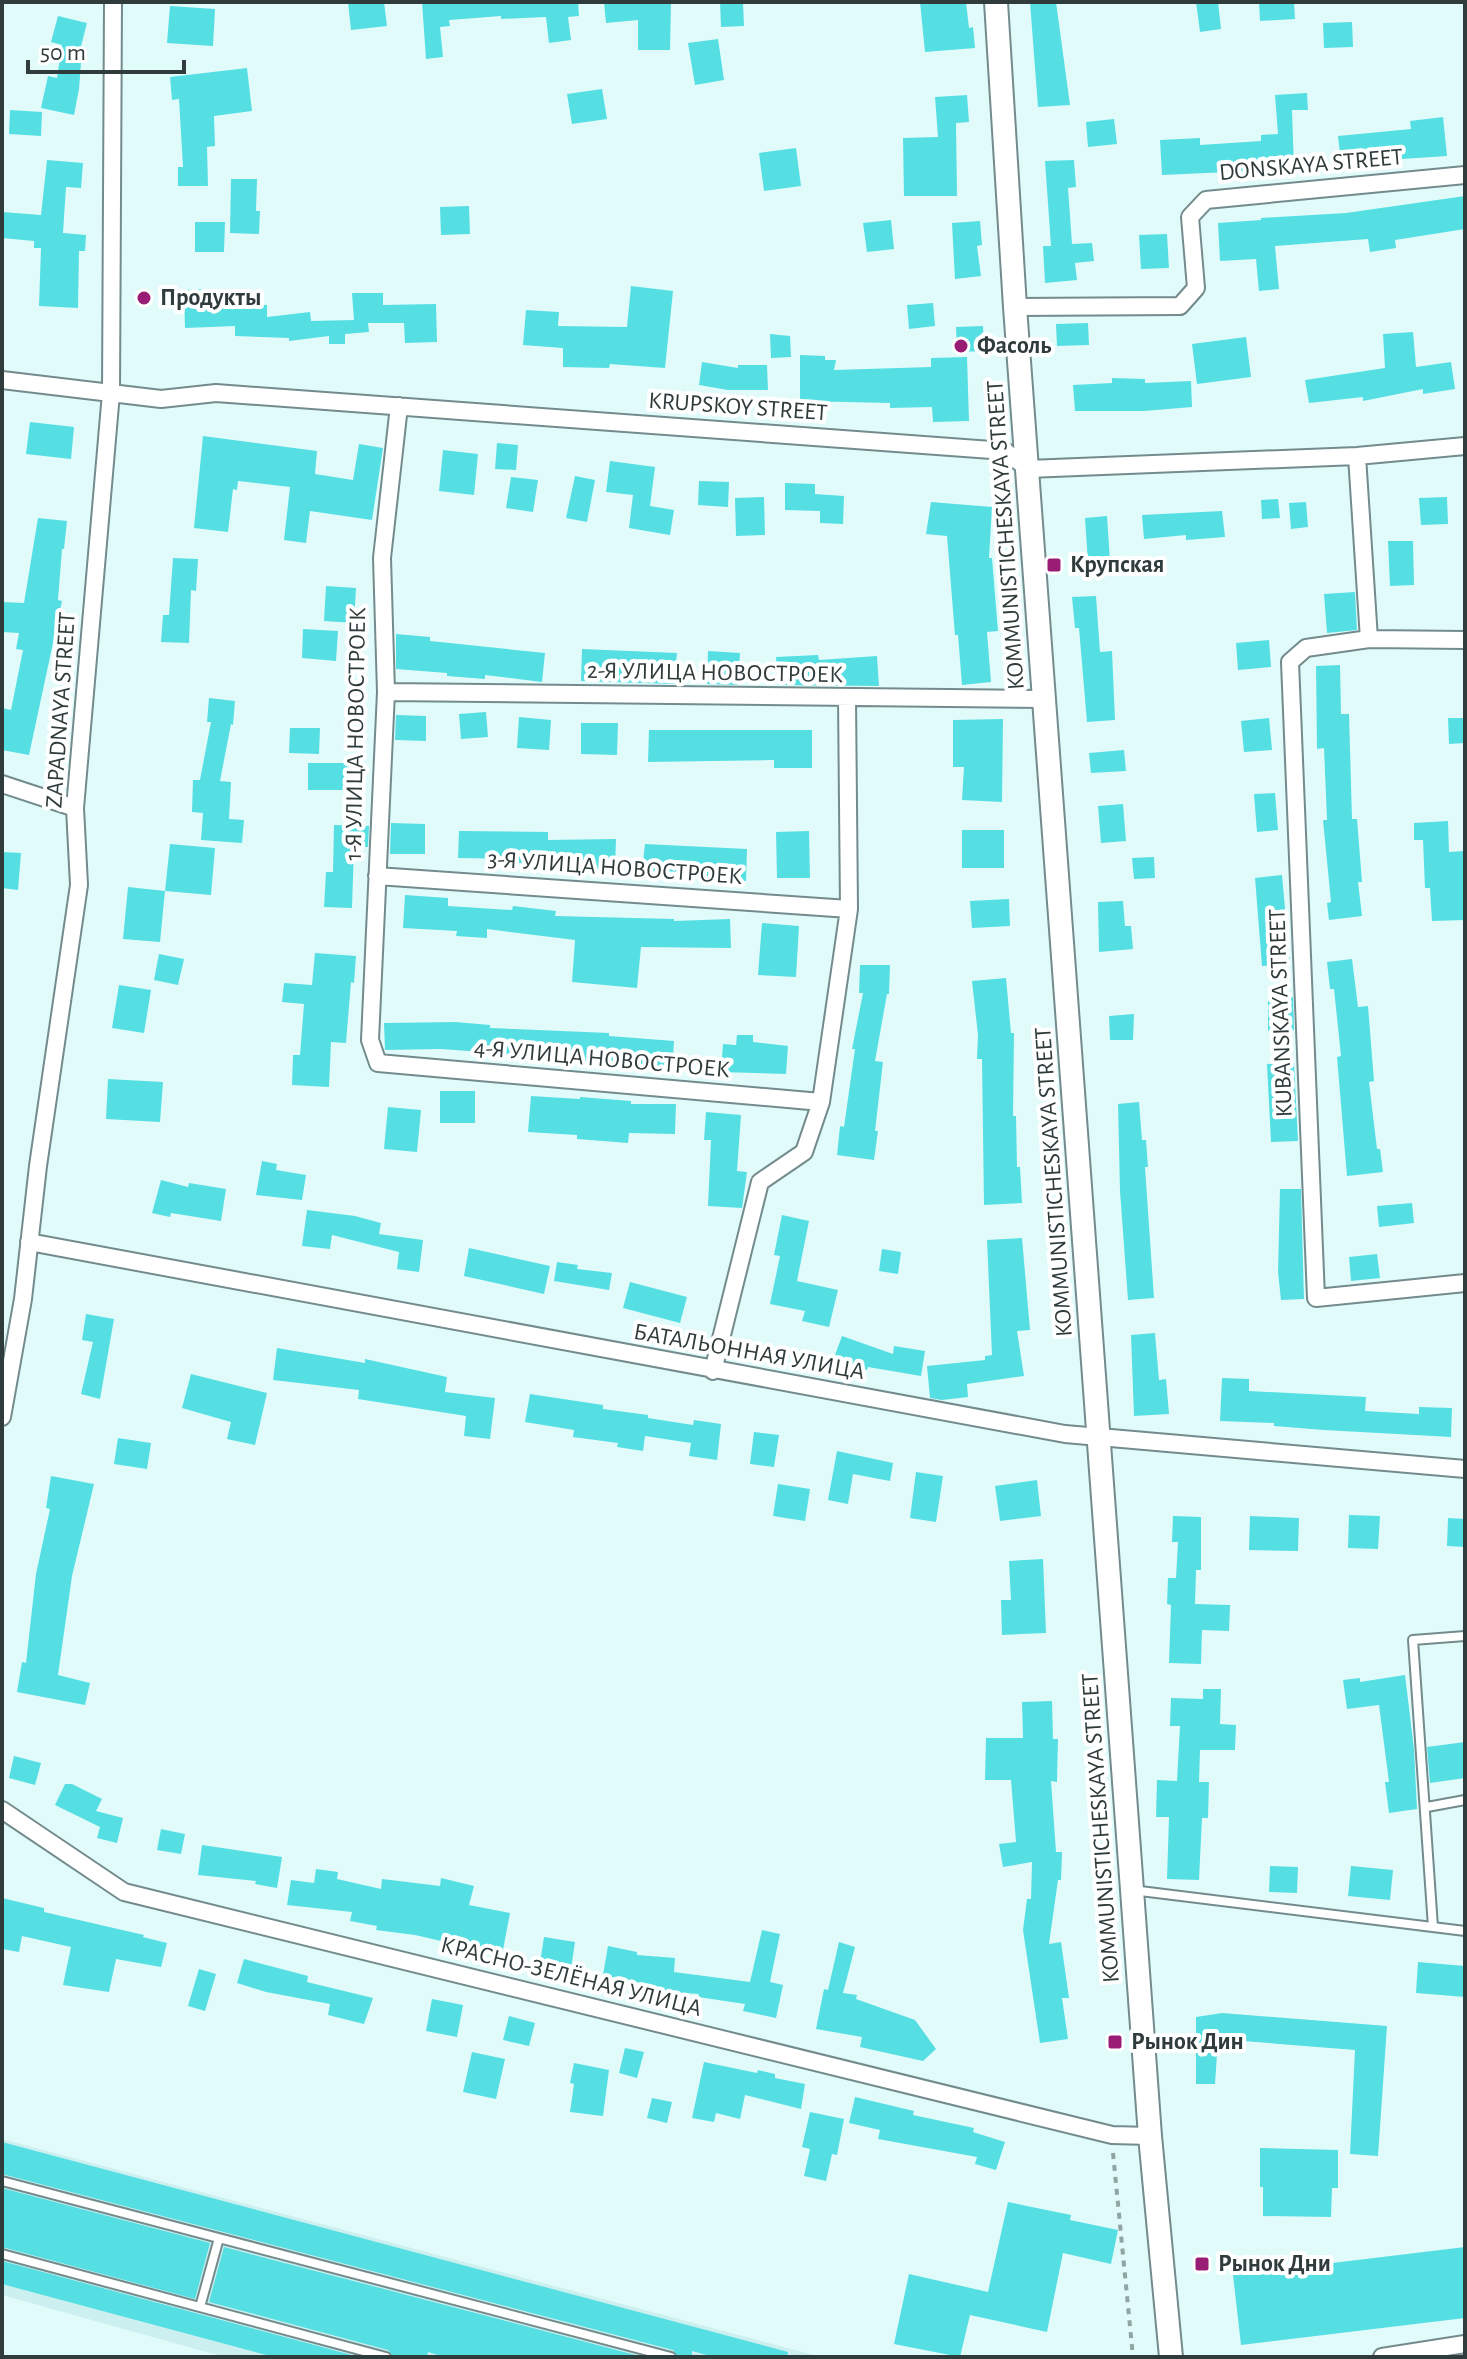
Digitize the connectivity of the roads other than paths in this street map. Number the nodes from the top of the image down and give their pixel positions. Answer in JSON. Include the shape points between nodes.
{"nodes":[{"id":1,"x":113,"y":2,"type":"edge"},
{"id":2,"x":996,"y":2,"type":"edge"},
{"id":3,"x":1465,"y":175,"type":"edge"},
{"id":4,"x":1015,"y":307,"type":"junction"},
{"id":5,"x":2,"y":380,"type":"edge"},
{"id":6,"x":111,"y":393,"type":"junction"},
{"id":7,"x":399,"y":406,"type":"junction"},
{"id":8,"x":1465,"y":446,"type":"edge"},
{"id":9,"x":1357,"y":456,"type":"junction"},
{"id":10,"x":1028,"y":469,"type":"junction"},
{"id":11,"x":1369,"y":639,"type":"junction"},
{"id":12,"x":1465,"y":640,"type":"edge"},
{"id":13,"x":386,"y":692,"type":"junction"},
{"id":14,"x":847,"y":698,"type":"junction"},
{"id":15,"x":1044,"y":699,"type":"junction"},
{"id":16,"x":2,"y":784,"type":"edge"},
{"id":17,"x":75,"y":808,"type":"junction"},
{"id":18,"x":377,"y":876,"type":"junction"},
{"id":19,"x":849,"y":909,"type":"junction"},
{"id":20,"x":378,"y":1063,"type":"joint"},
{"id":21,"x":821,"y":1102,"type":"junction"},
{"id":22,"x":29,"y":1242,"type":"junction"},
{"id":23,"x":1465,"y":1283,"type":"edge"},
{"id":24,"x":713,"y":1371,"type":"junction"},
{"id":25,"x":2,"y":1417,"type":"edge"},
{"id":26,"x":1099,"y":1438,"type":"junction"},
{"id":27,"x":1465,"y":1469,"type":"edge"},
{"id":28,"x":1465,"y":1636,"type":"edge"},
{"id":29,"x":1465,"y":1800,"type":"edge"},
{"id":30,"x":1427,"y":1807,"type":"junction"},
{"id":31,"x":2,"y":1810,"type":"edge"},
{"id":32,"x":1132,"y":1890,"type":"junction"},
{"id":33,"x":1433,"y":1927,"type":"junction"},
{"id":34,"x":1465,"y":1931,"type":"edge"},
{"id":35,"x":1150,"y":2136,"type":"junction"},
{"id":36,"x":2,"y":2181,"type":"edge"},
{"id":37,"x":219,"y":2238,"type":"junction"},
{"id":38,"x":2,"y":2254,"type":"edge"},
{"id":39,"x":200,"y":2307,"type":"junction"},
{"id":40,"x":1465,"y":2344,"type":"edge"},
{"id":41,"x":386,"y":2357,"type":"edge"},
{"id":42,"x":671,"y":2357,"type":"edge"},
{"id":43,"x":1171,"y":2357,"type":"edge"},
{"id":44,"x":1382,"y":2357,"type":"edge"}],
"edges":[{"from":1,"to":6,"type":"street","name":"ZAPADNAYA STREET"},
{"from":2,"to":4,"type":"main road","name":"KOMMUNISTICHESKAYA STREET"},
{"from":3,"to":4,"type":"street","name":"DONSKAYA STREET","via":[[1206,200],[1190,217],[1196,288],[1180,306]]},
{"from":4,"to":10,"type":"main road","name":"KOMMUNISTICHESKAYA STREET"},
{"from":5,"to":6,"type":"street","name":"KRUPSKOY STREET"},
{"from":6,"to":7,"type":"street","name":"KRUPSKOY STREET","via":[[161,399],[216,393]]},
{"from":6,"to":17,"type":"street","name":"ZAPADNAYA STREET"},
{"from":7,"to":10,"type":"street","name":"KRUPSKOY STREET","via":[[1005,451]]},
{"from":7,"to":13,"type":"street","name":"1-Я УЛИЦА НОВОСТРОЕК","via":[[382,558]]},
{"from":8,"to":9,"type":"street"},
{"from":9,"to":10,"type":"street"},
{"from":9,"to":11,"type":"street"},
{"from":10,"to":15,"type":"main road","name":"KOMMUNISTICHESKAYA STREET"},
{"from":11,"to":12,"type":"street","name":"KUBANSKAYA STREET"},
{"from":11,"to":23,"type":"street","name":"KUBANSKAYA STREET","via":[[1306,648],[1290,662],[1316,1298]]},
{"from":13,"to":14,"type":"street","name":"2-Я УЛИЦА НОВОСТРОЕК"},
{"from":13,"to":18,"type":"street","name":"1-Я УЛИЦА НОВОСТРОЕК"},
{"from":14,"to":15,"type":"street","name":"2-Я УЛИЦА НОВОСТРОЕК"},
{"from":14,"to":19,"type":"street"},
{"from":15,"to":26,"type":"main road","name":"KOMMUNISTICHESKAYA STREET"},
{"from":16,"to":17,"type":"street"},
{"from":17,"to":22,"type":"street","name":"ZAPADNAYA STREET","via":[[79,885]]},
{"from":18,"to":19,"type":"street","name":"3-Я УЛИЦА НОВОСТРОЕК"},
{"from":18,"to":20,"type":"street","name":"1-Я УЛИЦА НОВОСТРОЕК","via":[[370,1040]]},
{"from":19,"to":21,"type":"street"},
{"from":20,"to":21,"type":"street","name":"4-Я УЛИЦА НОВОСТРОЕК"},
{"from":21,"to":24,"type":"street","via":[[804,1152],[760,1182]]},
{"from":22,"to":24,"type":"street","name":"БАТАЛЬОННАЯ УЛИЦА"},
{"from":22,"to":25,"type":"street","name":"ZAPADNAYA STREET"},
{"from":24,"to":26,"type":"street","name":"БАТАЛЬОННАЯ УЛИЦА"},
{"from":26,"to":27,"type":"street","name":"БАТАЛЬОННАЯ УЛИЦА"},
{"from":26,"to":32,"type":"main road","name":"KOMMUNISTICHESKAYA STREET"},
{"from":28,"to":30,"type":"lane","via":[[1413,1640]]},
{"from":29,"to":30,"type":"lane"},
{"from":30,"to":33,"type":"lane"},
{"from":31,"to":35,"type":"street","name":"КРАСНО-ЗЕЛЁНАЯ УЛИЦА","via":[[124,1892],[1112,2135]]},
{"from":32,"to":33,"type":"lane"},
{"from":32,"to":35,"type":"main road","name":"KOMMUNISTICHESKAYA STREET"},
{"from":33,"to":34,"type":"lane"},
{"from":35,"to":43,"type":"main road","name":"KOMMUNISTICHESKAYA STREET"},
{"from":36,"to":37,"type":"lane"},
{"from":37,"to":39,"type":"lane"},
{"from":37,"to":42,"type":"lane"},
{"from":38,"to":39,"type":"lane"},
{"from":39,"to":41,"type":"lane"},
{"from":40,"to":44,"type":"street"}]}
